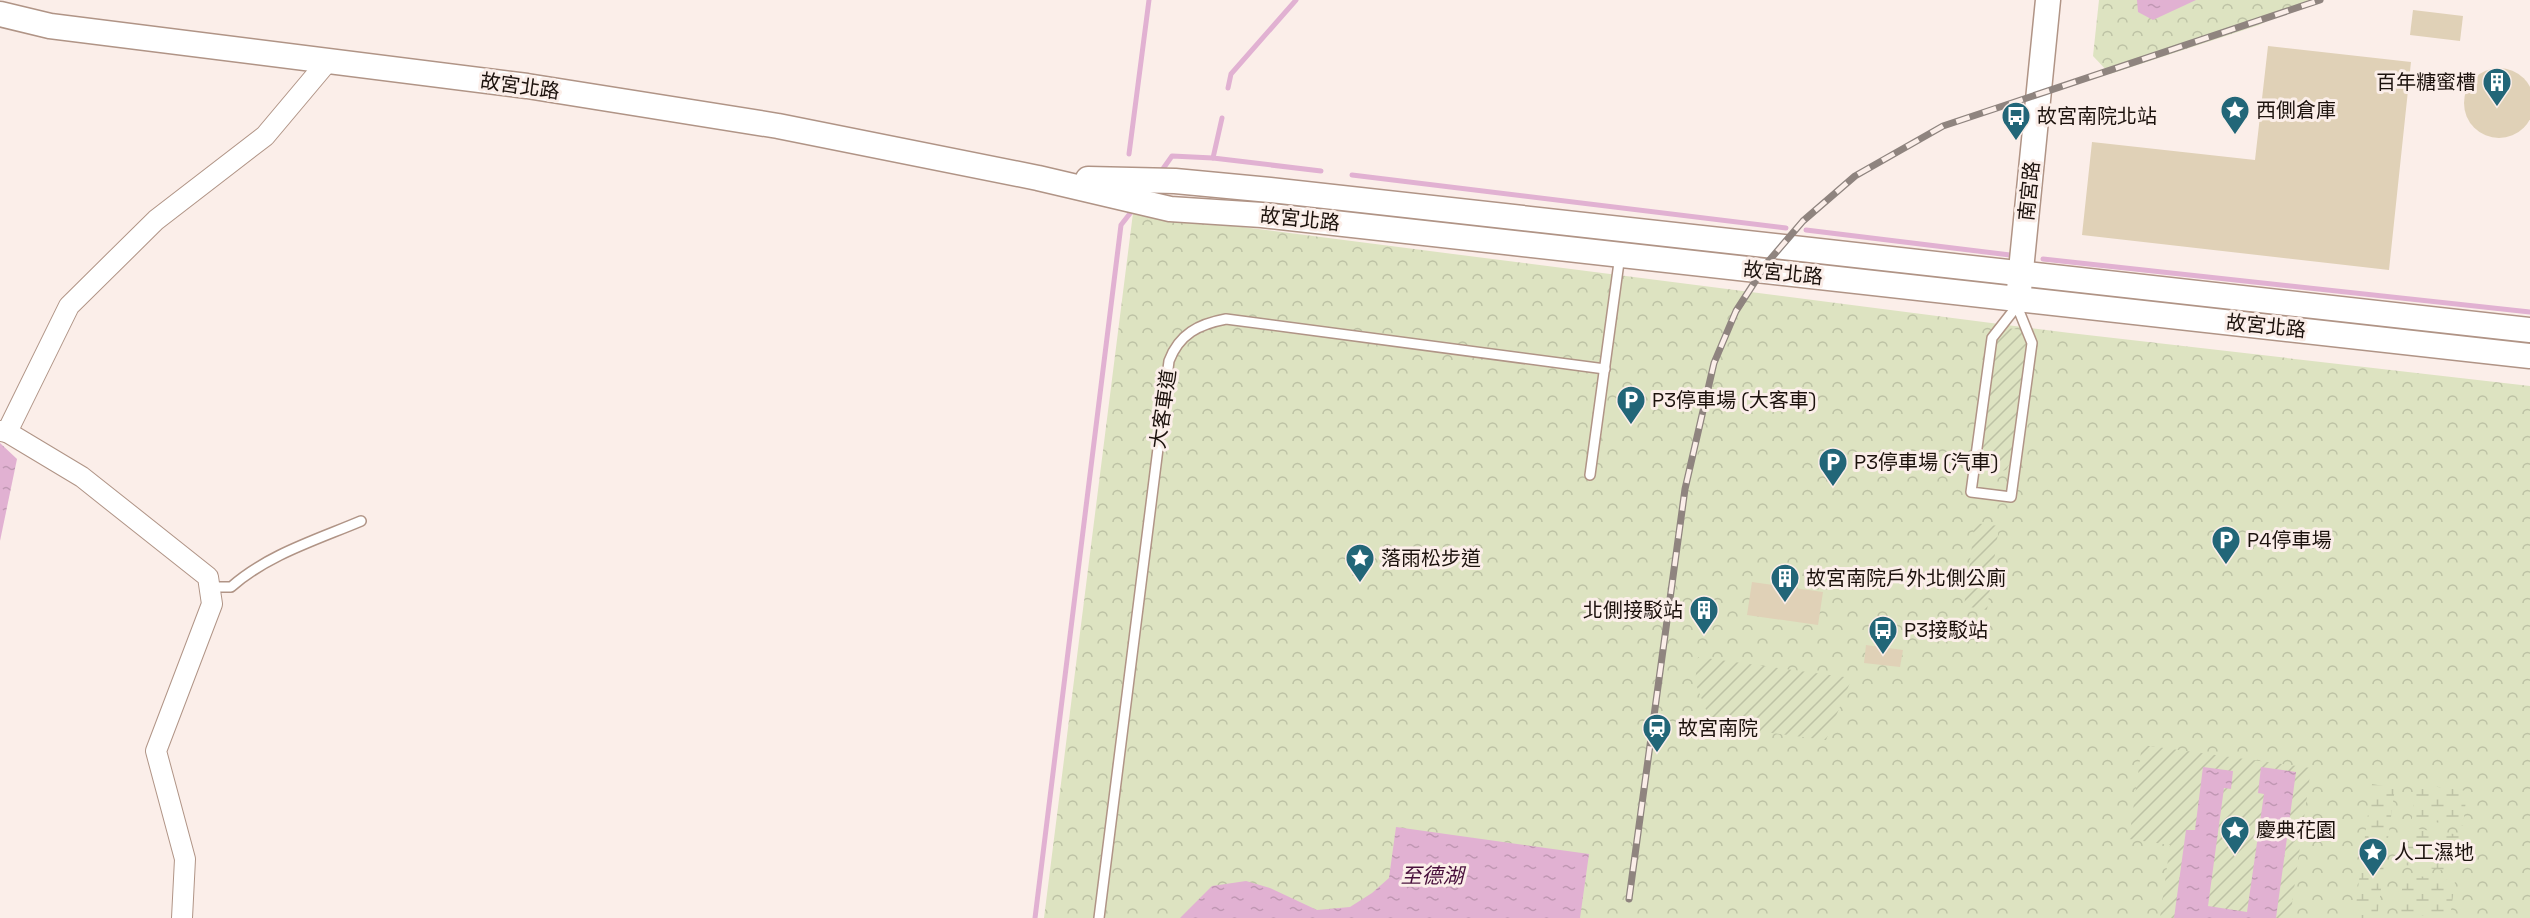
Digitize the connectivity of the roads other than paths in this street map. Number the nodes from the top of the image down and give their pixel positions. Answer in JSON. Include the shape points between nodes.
{"nodes":[{"id":1,"x":2049,"y":0,"type":"edge"},
{"id":2,"x":0,"y":14,"type":"edge"},
{"id":3,"x":328,"y":61,"type":"junction"},
{"id":4,"x":1038,"y":178,"type":"junction"},
{"id":5,"x":1620,"y":254,"type":"junction"},
{"id":6,"x":2021,"y":275,"type":"junction"},
{"id":7,"x":2017,"y":302,"type":"junction"},
{"id":8,"x":2530,"y":330,"type":"edge"},
{"id":9,"x":2530,"y":356,"type":"edge"},
{"id":10,"x":1605,"y":369,"type":"junction"},
{"id":11,"x":4,"y":431,"type":"edge"},
{"id":12,"x":1590,"y":476,"type":"dead end"},
{"id":13,"x":361,"y":521,"type":"dead end"},
{"id":14,"x":209,"y":587,"type":"junction"},
{"id":15,"x":182,"y":918,"type":"edge"},
{"id":16,"x":1099,"y":918,"type":"edge"}],
"edges":[{"from":1,"to":6,"type":"street","name":"南宮路"},
{"from":2,"to":3,"type":"street","name":"故宮北路","via":[[50,26]]},
{"from":3,"to":4,"type":"street","name":"故宮北路","via":[[527,86],[778,126]]},
{"from":3,"to":11,"type":"street","via":[[265,136],[156,220],[69,306]]},
{"from":4,"to":5,"type":"street","name":"故宮北路","via":[[1170,209],[1262,215]]},
{"from":4,"to":6,"type":"street","name":"故宮北路","via":[[1175,181],[1258,189]]},
{"from":5,"to":7,"type":"street","name":"故宮北路"},
{"from":5,"to":10,"type":"lane"},
{"from":6,"to":7,"type":"street","name":"南宮路"},
{"from":6,"to":8,"type":"street","name":"故宮北路"},
{"from":7,"to":7,"type":"lane","via":[[1992,338],[1971,492],[2011,497],[2032,343]]},
{"from":7,"to":9,"type":"street","name":"故宮北路"},
{"from":10,"to":12,"type":"lane"},
{"from":10,"to":16,"type":"lane","name":"大客車道","via":[[1226,319],[1205,323],[1175,346],[1143,561]]},
{"from":11,"to":14,"type":"street","via":[[82,477],[208,577]]},
{"from":13,"to":14,"type":"lane","via":[[270,559],[231,587]]},
{"from":14,"to":15,"type":"street","via":[[212,604],[156,751],[185,859]]}]}
